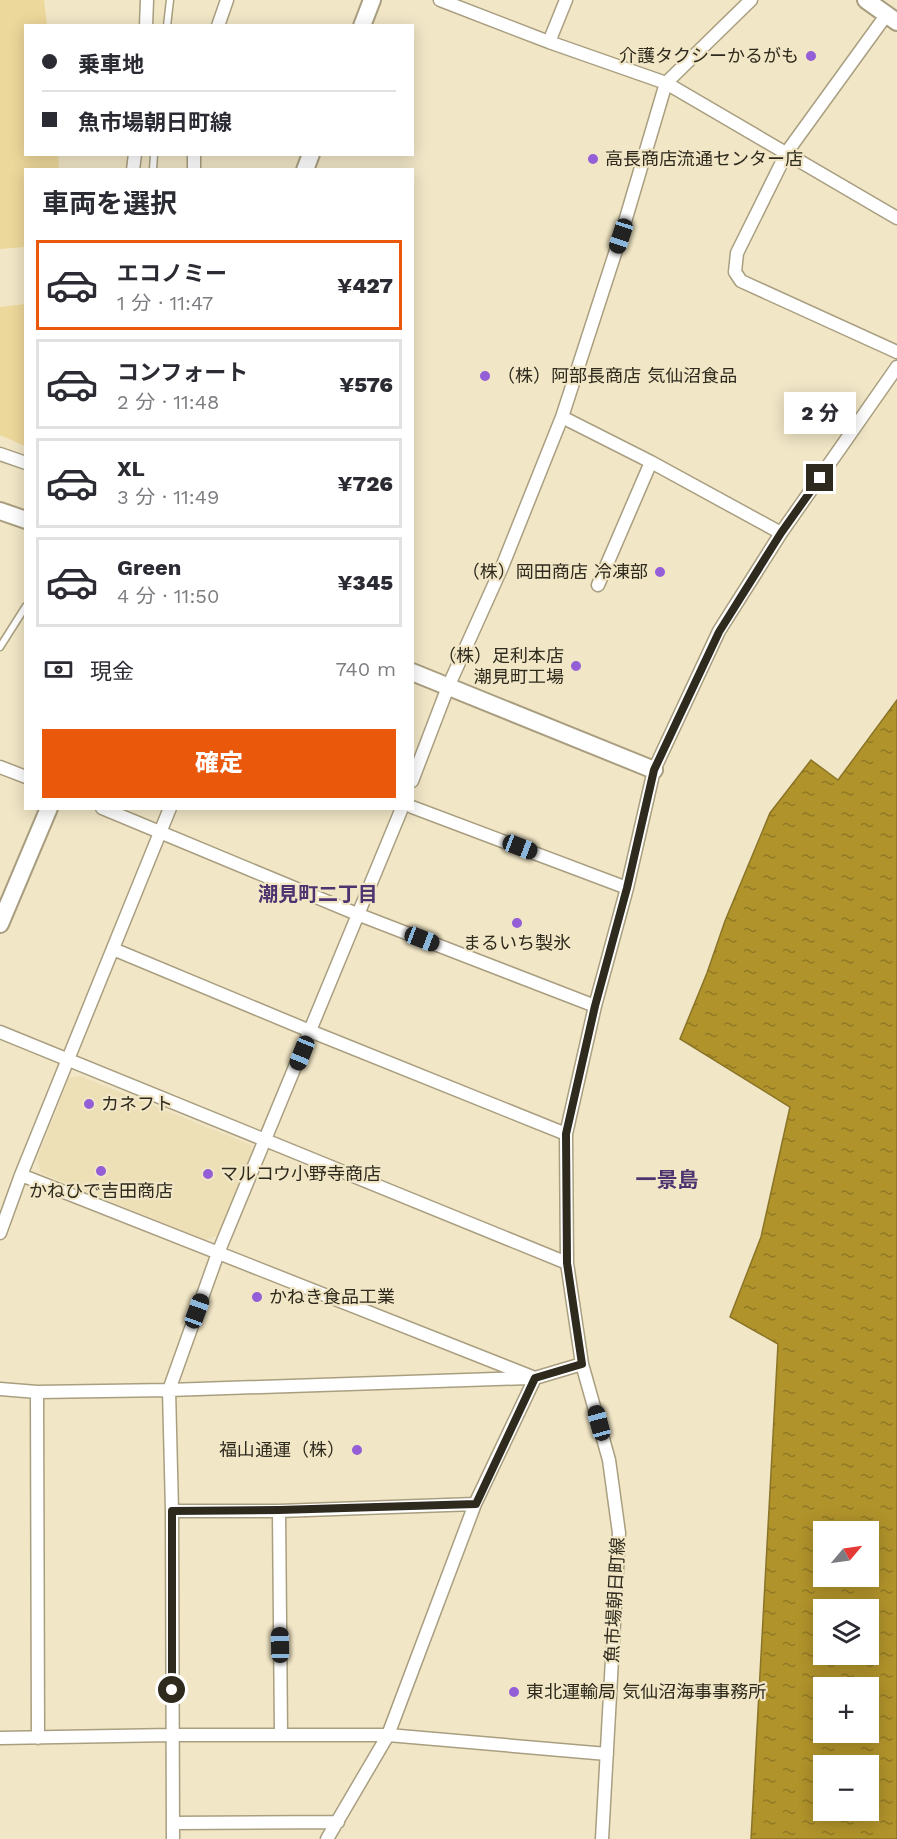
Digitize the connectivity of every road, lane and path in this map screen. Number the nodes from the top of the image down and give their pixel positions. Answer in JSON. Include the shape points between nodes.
{"nodes":[{"id":1,"x":147,"y":0,"type":"edge"},
{"id":2,"x":170,"y":0,"type":"edge"},
{"id":3,"x":227,"y":0,"type":"edge"},
{"id":4,"x":372,"y":0,"type":"edge"},
{"id":5,"x":440,"y":0,"type":"edge"},
{"id":6,"x":566,"y":0,"type":"edge"},
{"id":7,"x":751,"y":0,"type":"edge"},
{"id":8,"x":866,"y":0,"type":"edge"},
{"id":9,"x":892,"y":18,"type":"edge"},
{"id":10,"x":146,"y":24,"type":"edge"},
{"id":11,"x":167,"y":24,"type":"edge"},
{"id":12,"x":219,"y":24,"type":"edge"},
{"id":13,"x":363,"y":24,"type":"edge"},
{"id":14,"x":549,"y":42,"type":"junction"},
{"id":15,"x":666,"y":83,"type":"junction"},
{"id":16,"x":787,"y":152,"type":"junction"},
{"id":17,"x":897,"y":218,"type":"edge"},
{"id":18,"x":897,"y":352,"type":"edge"},
{"id":19,"x":897,"y":368,"type":"edge"},
{"id":20,"x":562,"y":417,"type":"junction"},
{"id":21,"x":0,"y":454,"type":"edge"},
{"id":22,"x":24,"y":462,"type":"edge"},
{"id":23,"x":651,"y":462,"type":"junction"},
{"id":24,"x":0,"y":511,"type":"edge"},
{"id":25,"x":24,"y":519,"type":"edge"},
{"id":26,"x":781,"y":533,"type":"junction"},
{"id":27,"x":598,"y":585,"type":"dead end"},
{"id":28,"x":24,"y":609,"type":"edge"},
{"id":29,"x":0,"y":647,"type":"edge"},
{"id":30,"x":414,"y":673,"type":"edge"},
{"id":31,"x":448,"y":687,"type":"junction"},
{"id":32,"x":0,"y":767,"type":"edge"},
{"id":33,"x":654,"y":770,"type":"junction"},
{"id":34,"x":24,"y":776,"type":"edge"},
{"id":35,"x":414,"y":776,"type":"edge"},
{"id":36,"x":414,"y":808,"type":"edge"},
{"id":37,"x":48,"y":810,"type":"edge"},
{"id":38,"x":107,"y":810,"type":"edge"},
{"id":39,"x":169,"y":810,"type":"edge"},
{"id":40,"x":401,"y":810,"type":"edge"},
{"id":41,"x":160,"y":832,"type":"junction"},
{"id":42,"x":627,"y":888,"type":"junction"},
{"id":43,"x":357,"y":914,"type":"junction"},
{"id":44,"x":0,"y":924,"type":"edge"},
{"id":45,"x":113,"y":949,"type":"junction"},
{"id":46,"x":595,"y":1006,"type":"junction"},
{"id":47,"x":310,"y":1031,"type":"junction"},
{"id":48,"x":0,"y":1032,"type":"edge"},
{"id":49,"x":67,"y":1060,"type":"junction"},
{"id":50,"x":566,"y":1134,"type":"junction"},
{"id":51,"x":265,"y":1140,"type":"junction"},
{"id":52,"x":21,"y":1175,"type":"junction"},
{"id":53,"x":0,"y":1233,"type":"edge"},
{"id":54,"x":218,"y":1253,"type":"junction"},
{"id":55,"x":567,"y":1263,"type":"junction"},
{"id":56,"x":582,"y":1364,"type":"junction"},
{"id":57,"x":535,"y":1378,"type":"junction"},
{"id":58,"x":0,"y":1389,"type":"edge"},
{"id":59,"x":169,"y":1390,"type":"junction"},
{"id":60,"x":37,"y":1392,"type":"junction"},
{"id":61,"x":476,"y":1504,"type":"junction"},
{"id":62,"x":279,"y":1510,"type":"junction"},
{"id":63,"x":172,"y":1511,"type":"junction"},
{"id":64,"x":281,"y":1734,"type":"junction"},
{"id":65,"x":172,"y":1735,"type":"junction"},
{"id":66,"x":388,"y":1735,"type":"junction"},
{"id":67,"x":0,"y":1738,"type":"edge"},
{"id":68,"x":38,"y":1738,"type":"junction"},
{"id":69,"x":607,"y":1754,"type":"junction"},
{"id":70,"x":338,"y":1822,"type":"junction"},
{"id":71,"x":172,"y":1823,"type":"junction"},
{"id":72,"x":173,"y":1839,"type":"edge"},
{"id":73,"x":327,"y":1839,"type":"edge"},
{"id":74,"x":602,"y":1839,"type":"edge"}],
"edges":[{"from":1,"to":10,"type":"street"},
{"from":2,"to":11,"type":"lane"},
{"from":3,"to":12,"type":"street"},
{"from":4,"to":13,"type":"street"},
{"from":5,"to":14,"type":"street"},
{"from":6,"to":14,"type":"street"},
{"from":7,"to":15,"type":"street"},
{"from":8,"to":9,"type":"street"},
{"from":9,"to":16,"type":"street"},
{"from":14,"to":15,"type":"street"},
{"from":15,"to":16,"type":"street"},
{"from":15,"to":20,"type":"street"},
{"from":16,"to":17,"type":"street"},
{"from":16,"to":18,"type":"street","via":[[737,253],[735,272],[741,281]]},
{"from":19,"to":26,"type":"street"},
{"from":20,"to":23,"type":"street"},
{"from":20,"to":31,"type":"street","via":[[502,567]]},
{"from":21,"to":22,"type":"street"},
{"from":23,"to":26,"type":"street"},
{"from":23,"to":27,"type":"street"},
{"from":24,"to":25,"type":"street"},
{"from":26,"to":33,"type":"street","name":"魚市場朝日町線","via":[[719,632]]},
{"from":28,"to":29,"type":"lane"},
{"from":30,"to":31,"type":"street"},
{"from":31,"to":33,"type":"street"},
{"from":31,"to":35,"type":"street"},
{"from":32,"to":34,"type":"street"},
{"from":33,"to":42,"type":"street","name":"魚市場朝日町線"},
{"from":36,"to":42,"type":"street"},
{"from":37,"to":44,"type":"street"},
{"from":38,"to":41,"type":"street"},
{"from":39,"to":41,"type":"street"},
{"from":40,"to":43,"type":"street"},
{"from":41,"to":43,"type":"street"},
{"from":41,"to":45,"type":"street"},
{"from":42,"to":46,"type":"street","name":"魚市場朝日町線"},
{"from":43,"to":46,"type":"street"},
{"from":43,"to":47,"type":"street"},
{"from":45,"to":47,"type":"street"},
{"from":45,"to":49,"type":"street"},
{"from":46,"to":50,"type":"street","name":"魚市場朝日町線"},
{"from":47,"to":50,"type":"street"},
{"from":47,"to":51,"type":"street"},
{"from":48,"to":49,"type":"street"},
{"from":49,"to":51,"type":"street"},
{"from":49,"to":52,"type":"street"},
{"from":50,"to":55,"type":"street","name":"魚市場朝日町線"},
{"from":51,"to":54,"type":"street"},
{"from":51,"to":55,"type":"street"},
{"from":52,"to":53,"type":"street"},
{"from":52,"to":54,"type":"street"},
{"from":54,"to":57,"type":"street"},
{"from":54,"to":59,"type":"street"},
{"from":55,"to":56,"type":"street","name":"魚市場朝日町線"},
{"from":56,"to":57,"type":"street"},
{"from":56,"to":69,"type":"street","name":"魚市場朝日町線","via":[[609,1460],[619,1533]]},
{"from":57,"to":59,"type":"street"},
{"from":57,"to":61,"type":"street"},
{"from":58,"to":60,"type":"street"},
{"from":59,"to":60,"type":"street"},
{"from":59,"to":63,"type":"street"},
{"from":60,"to":68,"type":"street"},
{"from":61,"to":62,"type":"street"},
{"from":61,"to":66,"type":"street"},
{"from":62,"to":63,"type":"street"},
{"from":62,"to":64,"type":"street"},
{"from":63,"to":65,"type":"street"},
{"from":64,"to":65,"type":"street"},
{"from":64,"to":66,"type":"street"},
{"from":65,"to":68,"type":"street"},
{"from":65,"to":71,"type":"street"},
{"from":66,"to":69,"type":"street"},
{"from":66,"to":70,"type":"street"},
{"from":67,"to":68,"type":"street"},
{"from":69,"to":74,"type":"street","name":"魚市場朝日町線"},
{"from":70,"to":71,"type":"street"},
{"from":70,"to":73,"type":"street"},
{"from":71,"to":72,"type":"street"}]}
